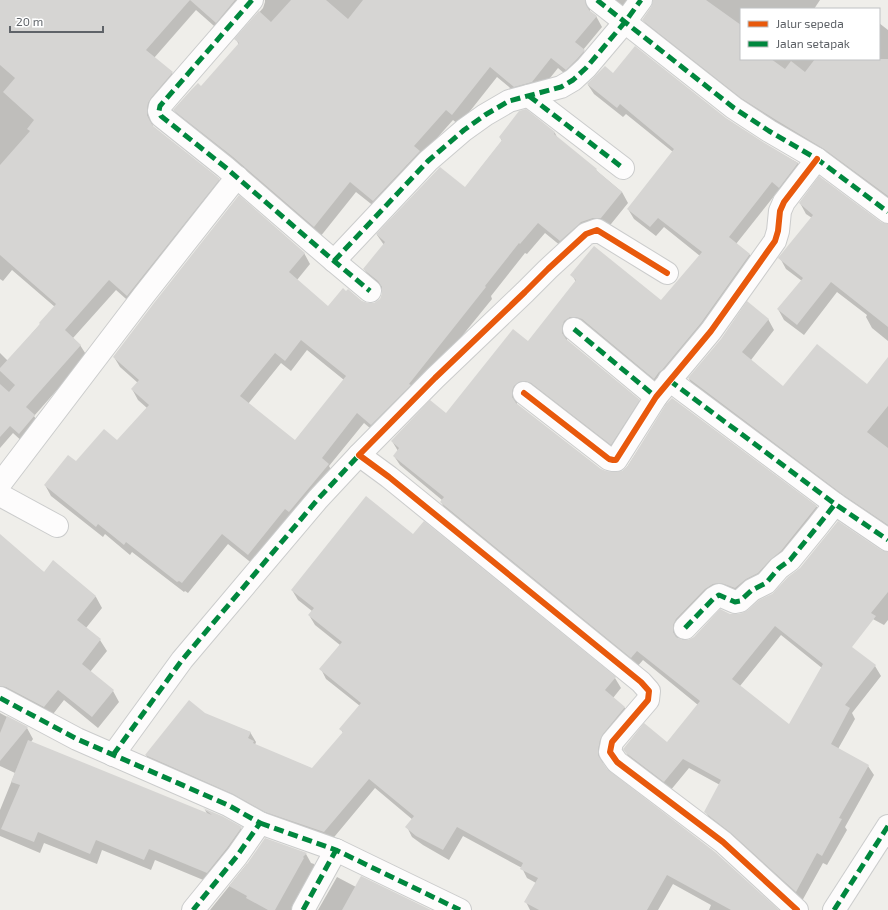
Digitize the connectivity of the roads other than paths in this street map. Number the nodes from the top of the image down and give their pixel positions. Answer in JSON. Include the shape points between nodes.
{"nodes":[{"id":1,"x":252,"y":0,"type":"edge"},
{"id":2,"x":597,"y":0,"type":"edge"},
{"id":3,"x":641,"y":0,"type":"edge"},
{"id":4,"x":625,"y":22,"type":"junction"},
{"id":5,"x":529,"y":96,"type":"junction"},
{"id":6,"x":817,"y":159,"type":"junction"},
{"id":7,"x":623,"y":168,"type":"dead end"},
{"id":8,"x":237,"y":177,"type":"junction"},
{"id":9,"x":888,"y":212,"type":"edge"},
{"id":10,"x":334,"y":262,"type":"junction"},
{"id":11,"x":667,"y":273,"type":"dead end"},
{"id":12,"x":370,"y":291,"type":"dead end"},
{"id":13,"x":574,"y":329,"type":"dead end"},
{"id":14,"x":669,"y":380,"type":"junction"},
{"id":15,"x":524,"y":393,"type":"dead end"},
{"id":16,"x":656,"y":397,"type":"junction"},
{"id":17,"x":359,"y":454,"type":"junction"},
{"id":18,"x":0,"y":484,"type":"edge"},
{"id":19,"x":0,"y":496,"type":"edge"},
{"id":20,"x":835,"y":504,"type":"junction"},
{"id":21,"x":57,"y":526,"type":"dead end"},
{"id":22,"x":888,"y":540,"type":"edge"},
{"id":23,"x":685,"y":628,"type":"dead end"},
{"id":24,"x":0,"y":698,"type":"edge"},
{"id":25,"x":113,"y":755,"type":"junction"},
{"id":26,"x":260,"y":823,"type":"junction"},
{"id":27,"x":888,"y":826,"type":"edge"},
{"id":28,"x":336,"y":850,"type":"junction"},
{"id":29,"x":193,"y":910,"type":"edge"},
{"id":30,"x":303,"y":910,"type":"edge"},
{"id":31,"x":460,"y":910,"type":"edge"},
{"id":32,"x":796,"y":910,"type":"edge"},
{"id":33,"x":834,"y":910,"type":"edge"}],
"edges":[{"from":1,"to":8,"type":"street","via":[[160,106],[159,111],[161,116]]},
{"from":2,"to":4,"type":"street"},
{"from":3,"to":4,"type":"street"},
{"from":4,"to":5,"type":"street","via":[[574,80],[561,87]]},
{"from":4,"to":6,"type":"street","via":[[734,108]]},
{"from":5,"to":7,"type":"street"},
{"from":5,"to":10,"type":"street","via":[[510,101],[464,130],[428,161]]},
{"from":6,"to":9,"type":"street"},
{"from":6,"to":14,"type":"street","via":[[784,202],[780,210],[775,241],[710,331]]},
{"from":8,"to":10,"type":"street"},
{"from":8,"to":18,"type":"street"},
{"from":10,"to":12,"type":"street"},
{"from":11,"to":17,"type":"street","via":[[597,230],[586,234],[468,345]]},
{"from":13,"to":16,"type":"street"},
{"from":14,"to":16,"type":"street"},
{"from":14,"to":20,"type":"street"},
{"from":15,"to":16,"type":"street","via":[[613,460],[619,456]]},
{"from":17,"to":25,"type":"street","via":[[182,660]]},
{"from":17,"to":32,"type":"street","via":[[641,682],[649,691],[648,700],[612,742],[610,752],[617,762],[723,842]]},
{"from":19,"to":21,"type":"street"},
{"from":20,"to":22,"type":"street"},
{"from":20,"to":23,"type":"street","via":[[790,560],[766,583],[752,590],[740,601],[735,602],[719,595]]},
{"from":24,"to":25,"type":"street"},
{"from":25,"to":26,"type":"street","via":[[228,805]]},
{"from":26,"to":28,"type":"street"},
{"from":26,"to":29,"type":"street"},
{"from":27,"to":33,"type":"street"},
{"from":28,"to":30,"type":"street"},
{"from":28,"to":31,"type":"street"}]}
